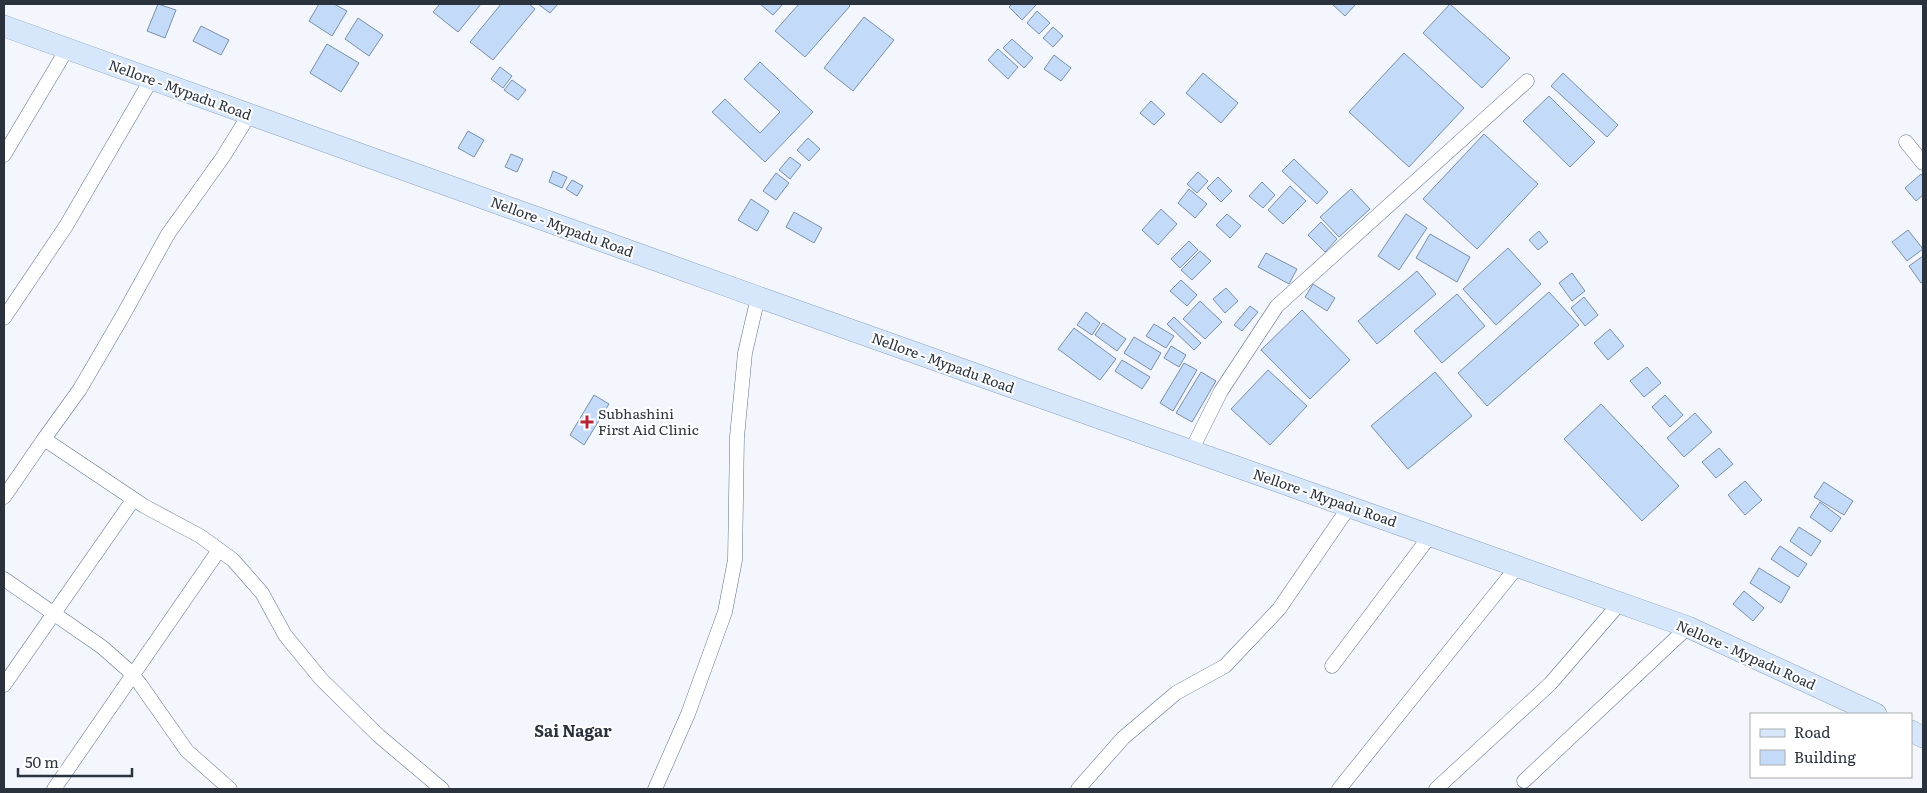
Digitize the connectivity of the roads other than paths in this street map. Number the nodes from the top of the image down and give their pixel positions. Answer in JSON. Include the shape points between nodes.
{"nodes":[{"id":1,"x":4,"y":26,"type":"edge"},
{"id":2,"x":67,"y":49,"type":"junction"},
{"id":3,"x":151,"y":80,"type":"junction"},
{"id":4,"x":1527,"y":81,"type":"dead end"},
{"id":5,"x":249,"y":115,"type":"junction"},
{"id":6,"x":1906,"y":142,"type":"dead end"},
{"id":7,"x":4,"y":155,"type":"edge"},
{"id":8,"x":1923,"y":163,"type":"edge"},
{"id":9,"x":758,"y":297,"type":"junction"},
{"id":10,"x":4,"y":318,"type":"edge"},
{"id":11,"x":44,"y":439,"type":"junction"},
{"id":12,"x":1191,"y":451,"type":"junction"},
{"id":13,"x":4,"y":497,"type":"edge"},
{"id":14,"x":133,"y":500,"type":"junction"},
{"id":15,"x":1349,"y":507,"type":"junction"},
{"id":16,"x":1430,"y":536,"type":"junction"},
{"id":17,"x":219,"y":550,"type":"junction"},
{"id":18,"x":1517,"y":567,"type":"junction"},
{"id":19,"x":4,"y":579,"type":"edge"},
{"id":20,"x":1620,"y":603,"type":"junction"},
{"id":21,"x":54,"y":614,"type":"junction"},
{"id":22,"x":1688,"y":627,"type":"junction"},
{"id":23,"x":1332,"y":666,"type":"dead end"},
{"id":24,"x":133,"y":675,"type":"junction"},
{"id":25,"x":4,"y":685,"type":"edge"},
{"id":26,"x":1874,"y":713,"type":"edge"},
{"id":27,"x":1524,"y":781,"type":"dead end"},
{"id":28,"x":54,"y":789,"type":"edge"},
{"id":29,"x":230,"y":789,"type":"edge"},
{"id":30,"x":442,"y":789,"type":"edge"},
{"id":31,"x":655,"y":789,"type":"edge"},
{"id":32,"x":1078,"y":789,"type":"edge"},
{"id":33,"x":1339,"y":789,"type":"edge"},
{"id":34,"x":1436,"y":789,"type":"edge"}],
"edges":[{"from":1,"to":2,"type":"main road","name":"Nellore - Mypadu Road"},
{"from":2,"to":3,"type":"main road","name":"Nellore - Mypadu Road"},
{"from":2,"to":7,"type":"street"},
{"from":3,"to":5,"type":"main road","name":"Nellore - Mypadu Road"},
{"from":3,"to":10,"type":"street","via":[[66,226]]},
{"from":4,"to":12,"type":"street","via":[[1278,306],[1221,392]]},
{"from":5,"to":9,"type":"main road","name":"Nellore - Mypadu Road"},
{"from":5,"to":11,"type":"street","via":[[223,158],[168,234],[80,389]]},
{"from":6,"to":8,"type":"street"},
{"from":9,"to":12,"type":"main road","name":"Nellore - Mypadu Road"},
{"from":9,"to":31,"type":"street","via":[[745,353],[737,437],[734,560],[724,612],[688,714]]},
{"from":11,"to":13,"type":"street"},
{"from":11,"to":14,"type":"street"},
{"from":12,"to":15,"type":"main road","name":"Nellore - Mypadu Road"},
{"from":14,"to":17,"type":"street","via":[[200,536]]},
{"from":14,"to":21,"type":"street"},
{"from":15,"to":16,"type":"main road","name":"Nellore - Mypadu Road"},
{"from":15,"to":32,"type":"street","via":[[1279,609],[1225,666],[1168,700],[1123,738]]},
{"from":16,"to":18,"type":"main road","name":"Nellore - Mypadu Road"},
{"from":16,"to":23,"type":"street"},
{"from":17,"to":24,"type":"street"},
{"from":17,"to":30,"type":"street","via":[[233,560],[262,593],[285,635],[322,679],[380,736]]},
{"from":18,"to":20,"type":"main road","name":"Nellore - Mypadu Road"},
{"from":18,"to":33,"type":"street"},
{"from":19,"to":21,"type":"street"},
{"from":20,"to":22,"type":"main road","name":"Nellore - Mypadu Road"},
{"from":20,"to":34,"type":"street","via":[[1550,684]]},
{"from":21,"to":24,"type":"street","via":[[102,647]]},
{"from":21,"to":25,"type":"street"},
{"from":22,"to":26,"type":"main road","name":"Nellore - Mypadu Road"},
{"from":22,"to":27,"type":"street"},
{"from":24,"to":28,"type":"street"},
{"from":24,"to":29,"type":"street","via":[[187,751]]}]}
